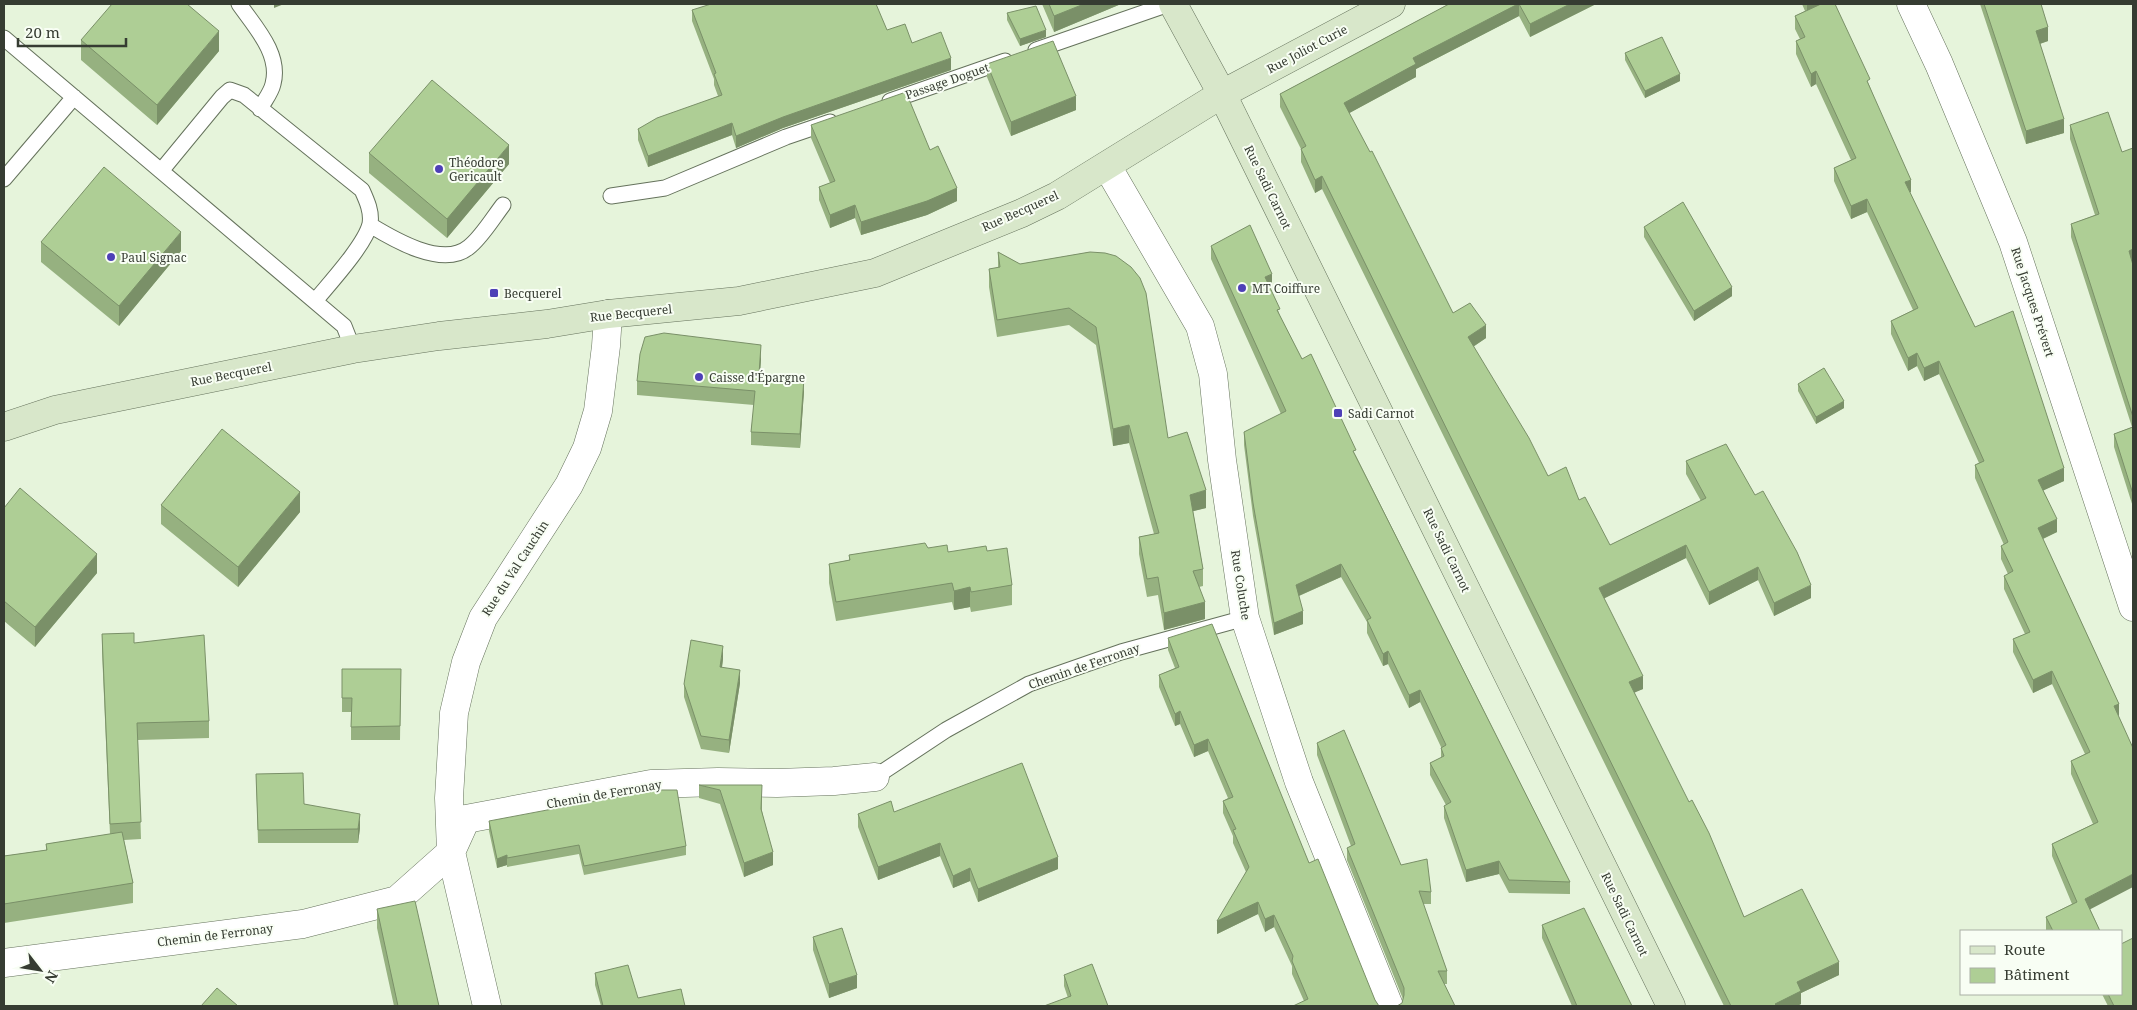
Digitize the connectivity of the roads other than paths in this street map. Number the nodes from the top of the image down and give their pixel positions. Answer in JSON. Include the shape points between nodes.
{"nodes":[{"id":1,"x":239,"y":4,"type":"edge"},
{"id":2,"x":1169,"y":4,"type":"edge"},
{"id":3,"x":1173,"y":4,"type":"edge"},
{"id":4,"x":1391,"y":4,"type":"edge"},
{"id":5,"x":1911,"y":4,"type":"edge"},
{"id":6,"x":4,"y":38,"type":"edge"},
{"id":7,"x":1222,"y":94,"type":"junction"},
{"id":8,"x":74,"y":97,"type":"junction"},
{"id":9,"x":880,"y":105,"type":"edge"},
{"id":10,"x":260,"y":109,"type":"junction"},
{"id":11,"x":842,"y":118,"type":"edge"},
{"id":12,"x":1108,"y":166,"type":"junction"},
{"id":13,"x":161,"y":171,"type":"junction"},
{"id":14,"x":4,"y":179,"type":"edge"},
{"id":15,"x":612,"y":196,"type":"dead end"},
{"id":16,"x":502,"y":205,"type":"dead end"},
{"id":17,"x":370,"y":225,"type":"junction"},
{"id":18,"x":314,"y":302,"type":"junction"},
{"id":19,"x":608,"y":314,"type":"junction"},
{"id":20,"x":353,"y":349,"type":"junction"},
{"id":21,"x":4,"y":427,"type":"edge"},
{"id":22,"x":2133,"y":607,"type":"edge"},
{"id":23,"x":1245,"y":618,"type":"junction"},
{"id":24,"x":875,"y":777,"type":"joint"},
{"id":25,"x":451,"y":852,"type":"junction"},
{"id":26,"x":4,"y":963,"type":"edge"},
{"id":27,"x":487,"y":1006,"type":"edge"},
{"id":28,"x":1390,"y":1006,"type":"edge"},
{"id":29,"x":1671,"y":1006,"type":"edge"}],
"edges":[{"from":1,"to":10,"type":"lane","via":[[267,43],[275,66],[273,85]]},
{"from":2,"to":9,"type":"lane","name":"Passage Doguet"},
{"from":3,"to":7,"type":"main road","name":"Rue Sadi Carnot"},
{"from":4,"to":7,"type":"main road","name":"Rue Joliot Curie"},
{"from":5,"to":22,"type":"street","name":"Rue Jacques Prévert","via":[[2013,242]]},
{"from":6,"to":8,"type":"lane"},
{"from":7,"to":12,"type":"main road","name":"Rue Becquerel"},
{"from":7,"to":29,"type":"main road","name":"Rue Sadi Carnot"},
{"from":8,"to":13,"type":"lane"},
{"from":8,"to":14,"type":"lane"},
{"from":10,"to":13,"type":"lane","via":[[244,95],[230,90]]},
{"from":10,"to":17,"type":"lane","via":[[362,190],[369,206]]},
{"from":11,"to":15,"type":"lane","via":[[665,188]]},
{"from":12,"to":19,"type":"main road","name":"Rue Becquerel","via":[[1057,196],[875,273],[739,301]]},
{"from":12,"to":23,"type":"street","name":"Rue Coluche","via":[[1200,326],[1213,374]]},
{"from":13,"to":18,"type":"lane"},
{"from":16,"to":17,"type":"lane","via":[[468,248],[448,255],[420,251]]},
{"from":17,"to":18,"type":"lane","via":[[360,244]]},
{"from":18,"to":20,"type":"lane","via":[[344,326]]},
{"from":19,"to":20,"type":"main road","name":"Rue Becquerel"},
{"from":19,"to":25,"type":"street","name":"Rue du Val Cauchin","via":[[598,411],[588,448],[569,485],[482,618],[466,662],[454,713],[449,798]]},
{"from":20,"to":21,"type":"main road","name":"Rue Becquerel","via":[[54,410]]},
{"from":23,"to":24,"type":"lane","name":"Chemin de Ferronay","via":[[1121,652],[1028,684],[946,730]]},
{"from":23,"to":28,"type":"street","name":"Rue Coluche","via":[[1299,782]]},
{"from":24,"to":25,"type":"street","name":"Chemin de Ferronay","via":[[777,783],[651,784],[466,819]]},
{"from":25,"to":26,"type":"street","name":"Chemin de Ferronay","via":[[396,900],[303,924]]},
{"from":25,"to":27,"type":"street","name":"Rue du Val Cauchin"}]}
